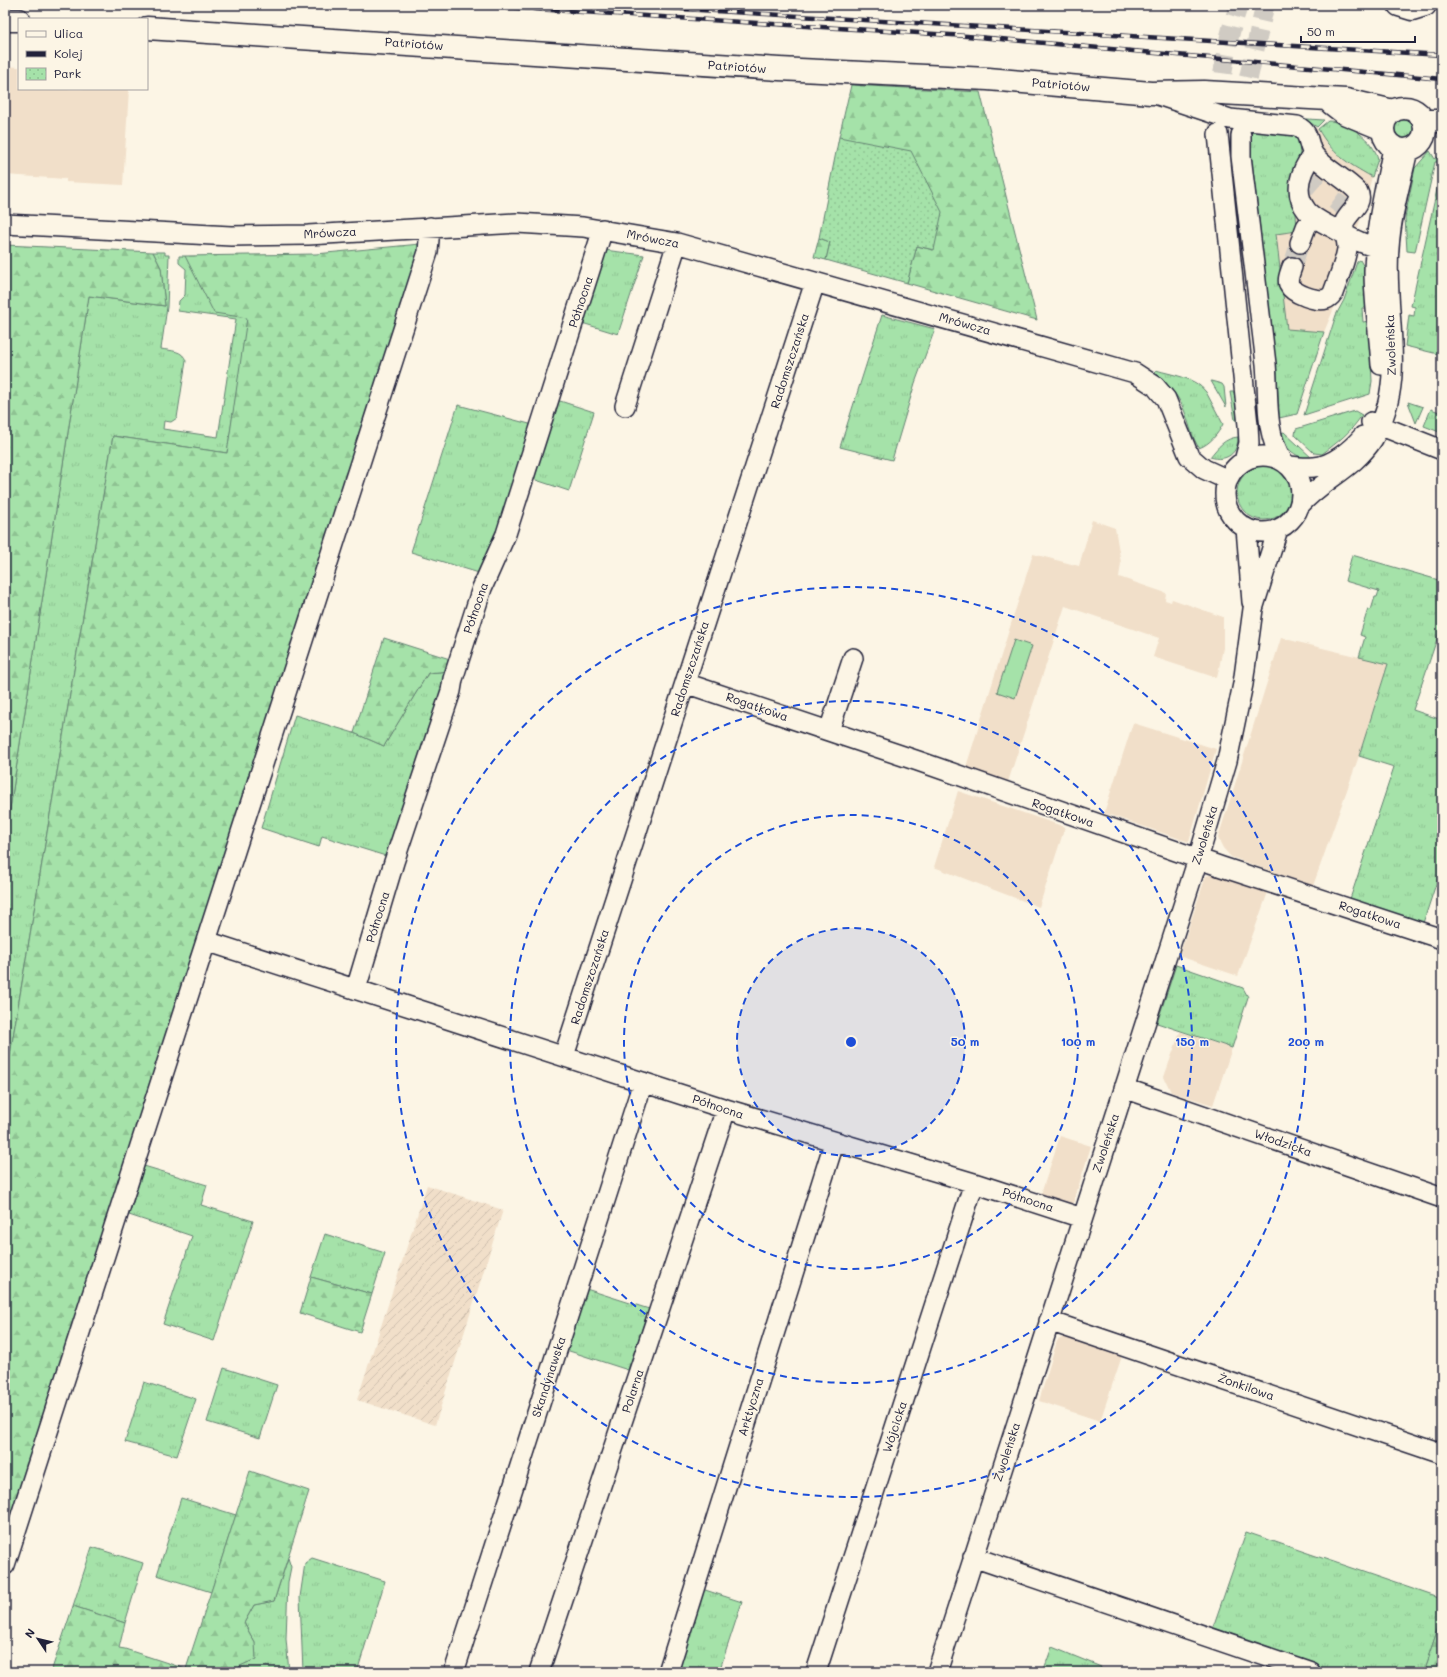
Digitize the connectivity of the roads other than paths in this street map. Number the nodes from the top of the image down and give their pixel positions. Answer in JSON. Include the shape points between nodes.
{"nodes":[{"id":1,"x":1399,"y":5,"type":"edge"},
{"id":2,"x":1423,"y":6,"type":"edge"},
{"id":3,"x":1442,"y":6,"type":"edge"},
{"id":4,"x":5,"y":20,"type":"edge"},
{"id":5,"x":18,"y":20,"type":"edge"},
{"id":6,"x":148,"y":28,"type":"edge"},
{"id":7,"x":1151,"y":93,"type":"junction"},
{"id":8,"x":1433,"y":128,"type":"edge"},
{"id":9,"x":1218,"y":134,"type":"tunnel mouth"},
{"id":10,"x":1394,"y":134,"type":"junction"},
{"id":11,"x":1241,"y":135,"type":"tunnel mouth"},
{"id":12,"x":1326,"y":195,"type":"junction"},
{"id":13,"x":5,"y":224,"type":"edge"},
{"id":14,"x":430,"y":227,"type":"junction"},
{"id":15,"x":603,"y":229,"type":"junction"},
{"id":16,"x":677,"y":243,"type":"junction"},
{"id":17,"x":1300,"y":243,"type":"tunnel mouth"},
{"id":18,"x":1382,"y":248,"type":"junction"},
{"id":19,"x":1292,"y":267,"type":"tunnel mouth"},
{"id":20,"x":816,"y":282,"type":"junction"},
{"id":21,"x":625,"y":406,"type":"dead end"},
{"id":22,"x":1376,"y":424,"type":"junction"},
{"id":23,"x":1442,"y":450,"type":"edge"},
{"id":24,"x":1244,"y":461,"type":"junction"},
{"id":25,"x":1286,"y":463,"type":"junction"},
{"id":26,"x":1228,"y":480,"type":"junction"},
{"id":27,"x":1300,"y":505,"type":"junction"},
{"id":28,"x":1246,"y":528,"type":"junction"},
{"id":29,"x":1278,"y":530,"type":"junction"},
{"id":30,"x":1253,"y":609,"type":"junction"},
{"id":31,"x":853,"y":658,"type":"dead end"},
{"id":32,"x":685,"y":683,"type":"junction"},
{"id":33,"x":829,"y":731,"type":"junction"},
{"id":34,"x":1198,"y":859,"type":"junction"},
{"id":35,"x":1442,"y":939,"type":"edge"},
{"id":36,"x":206,"y":941,"type":"junction"},
{"id":37,"x":356,"y":989,"type":"junction"},
{"id":38,"x":564,"y":1056,"type":"junction"},
{"id":39,"x":643,"y":1082,"type":"junction"},
{"id":40,"x":1124,"y":1088,"type":"junction"},
{"id":41,"x":726,"y":1109,"type":"junction"},
{"id":42,"x":834,"y":1143,"type":"junction"},
{"id":43,"x":974,"y":1183,"type":"junction"},
{"id":44,"x":1442,"y":1198,"type":"edge"},
{"id":45,"x":1082,"y":1218,"type":"junction"},
{"id":46,"x":1049,"y":1321,"type":"junction"},
{"id":47,"x":1442,"y":1454,"type":"edge"},
{"id":48,"x":973,"y":1557,"type":"junction"},
{"id":49,"x":5,"y":1565,"type":"edge"},
{"id":50,"x":454,"y":1672,"type":"edge"},
{"id":51,"x":539,"y":1672,"type":"edge"},
{"id":52,"x":668,"y":1672,"type":"edge"},
{"id":53,"x":816,"y":1672,"type":"edge"},
{"id":54,"x":937,"y":1672,"type":"edge"},
{"id":55,"x":1311,"y":1672,"type":"edge"}],
"edges":[{"from":1,"to":2,"type":"main road","via":[[1408,9]]},
{"from":2,"to":3,"type":"main road"},
{"from":4,"to":5,"type":"main road"},
{"from":6,"to":7,"type":"main road","name":"Patriotów","via":[[481,48],[779,70],[988,79]]},
{"from":7,"to":10,"type":"main road","name":"Patriotów","via":[[1204,92],[1328,100],[1344,113]]},
{"from":7,"to":12,"type":"street","via":[[1230,119],[1297,126],[1304,130]]},
{"from":8,"to":10,"type":"main road","via":[[1421,142]]},
{"from":8,"to":10,"type":"main road","via":[[1420,115],[1407,108]]},
{"from":9,"to":24,"type":"street","via":[[1248,425],[1249,443]]},
{"from":10,"to":18,"type":"street","name":"Zwoleńska","via":[[1380,215]]},
{"from":11,"to":25,"type":"street","via":[[1241,156],[1266,366],[1270,432],[1275,449]]},
{"from":12,"to":17,"type":"street","via":[[1306,227]]},
{"from":12,"to":18,"type":"street"},
{"from":12,"to":19,"type":"street","via":[[1347,251],[1333,293],[1325,300],[1317,300],[1294,291],[1288,281]]},
{"from":13,"to":14,"type":"street","name":"Mrówcza","via":[[232,236],[308,235]]},
{"from":14,"to":15,"type":"street","name":"Mrówcza","via":[[517,223]]},
{"from":14,"to":36,"type":"street","via":[[428,252]]},
{"from":15,"to":16,"type":"street","name":"Mrówcza"},
{"from":15,"to":37,"type":"street","name":"Północna","via":[[506,534],[479,597],[453,679],[452,691],[394,862]]},
{"from":16,"to":20,"type":"street","name":"Mrówcza"},
{"from":16,"to":21,"type":"street"},
{"from":18,"to":22,"type":"street","name":"Zwoleńska","via":[[1374,272],[1381,386]]},
{"from":20,"to":26,"type":"street","name":"Mrówcza","via":[[1135,372],[1156,386],[1166,399],[1189,456],[1204,470]]},
{"from":20,"to":32,"type":"street","name":"Radomszczańska"},
{"from":22,"to":23,"type":"street"},
{"from":22,"to":25,"type":"street","name":"Zwoleńska","via":[[1331,462],[1315,468]]},
{"from":22,"to":27,"type":"street","name":"Zwoleńska","via":[[1365,450],[1351,464],[1313,491]]},
{"from":24,"to":25,"type":"street","via":[[1267,456]]},
{"from":24,"to":26,"type":"street"},
{"from":25,"to":27,"type":"street","via":[[1296,474],[1300,484]]},
{"from":26,"to":28,"type":"street","via":[[1227,508],[1238,523]]},
{"from":27,"to":29,"type":"street","via":[[1288,524]]},
{"from":28,"to":29,"type":"street","via":[[1262,532]]},
{"from":28,"to":30,"type":"street","name":"Zwoleńska"},
{"from":29,"to":30,"type":"street","name":"Zwoleńska"},
{"from":30,"to":34,"type":"street","name":"Zwoleńska","via":[[1243,684],[1228,753]]},
{"from":31,"to":33,"type":"street"},
{"from":32,"to":33,"type":"street","name":"Rogatkowa"},
{"from":32,"to":38,"type":"street","name":"Radomszczańska"},
{"from":33,"to":34,"type":"street","name":"Rogatkowa"},
{"from":34,"to":35,"type":"street","name":"Rogatkowa"},
{"from":34,"to":40,"type":"street","name":"Zwoleńska"},
{"from":36,"to":37,"type":"street","name":"Północna"},
{"from":36,"to":49,"type":"street"},
{"from":37,"to":38,"type":"street","name":"Północna"},
{"from":38,"to":39,"type":"street","name":"Północna"},
{"from":39,"to":41,"type":"street","name":"Północna"},
{"from":39,"to":50,"type":"street","name":"Skandynawska"},
{"from":40,"to":44,"type":"street","name":"Włodzicka"},
{"from":40,"to":45,"type":"street","name":"Zwoleńska"},
{"from":41,"to":42,"type":"street","name":"Północna"},
{"from":41,"to":51,"type":"street","name":"Polarna"},
{"from":42,"to":43,"type":"street","name":"Północna"},
{"from":42,"to":52,"type":"street","name":"Arktyczna"},
{"from":43,"to":45,"type":"street","name":"Północna"},
{"from":43,"to":53,"type":"street","name":"Wójcicka"},
{"from":45,"to":46,"type":"street","name":"Zwoleńska"},
{"from":46,"to":47,"type":"street","name":"Żonkilowa"},
{"from":46,"to":48,"type":"street","name":"Zwoleńska"},
{"from":48,"to":54,"type":"street","name":"Zwoleńska"},
{"from":48,"to":55,"type":"street"}]}
